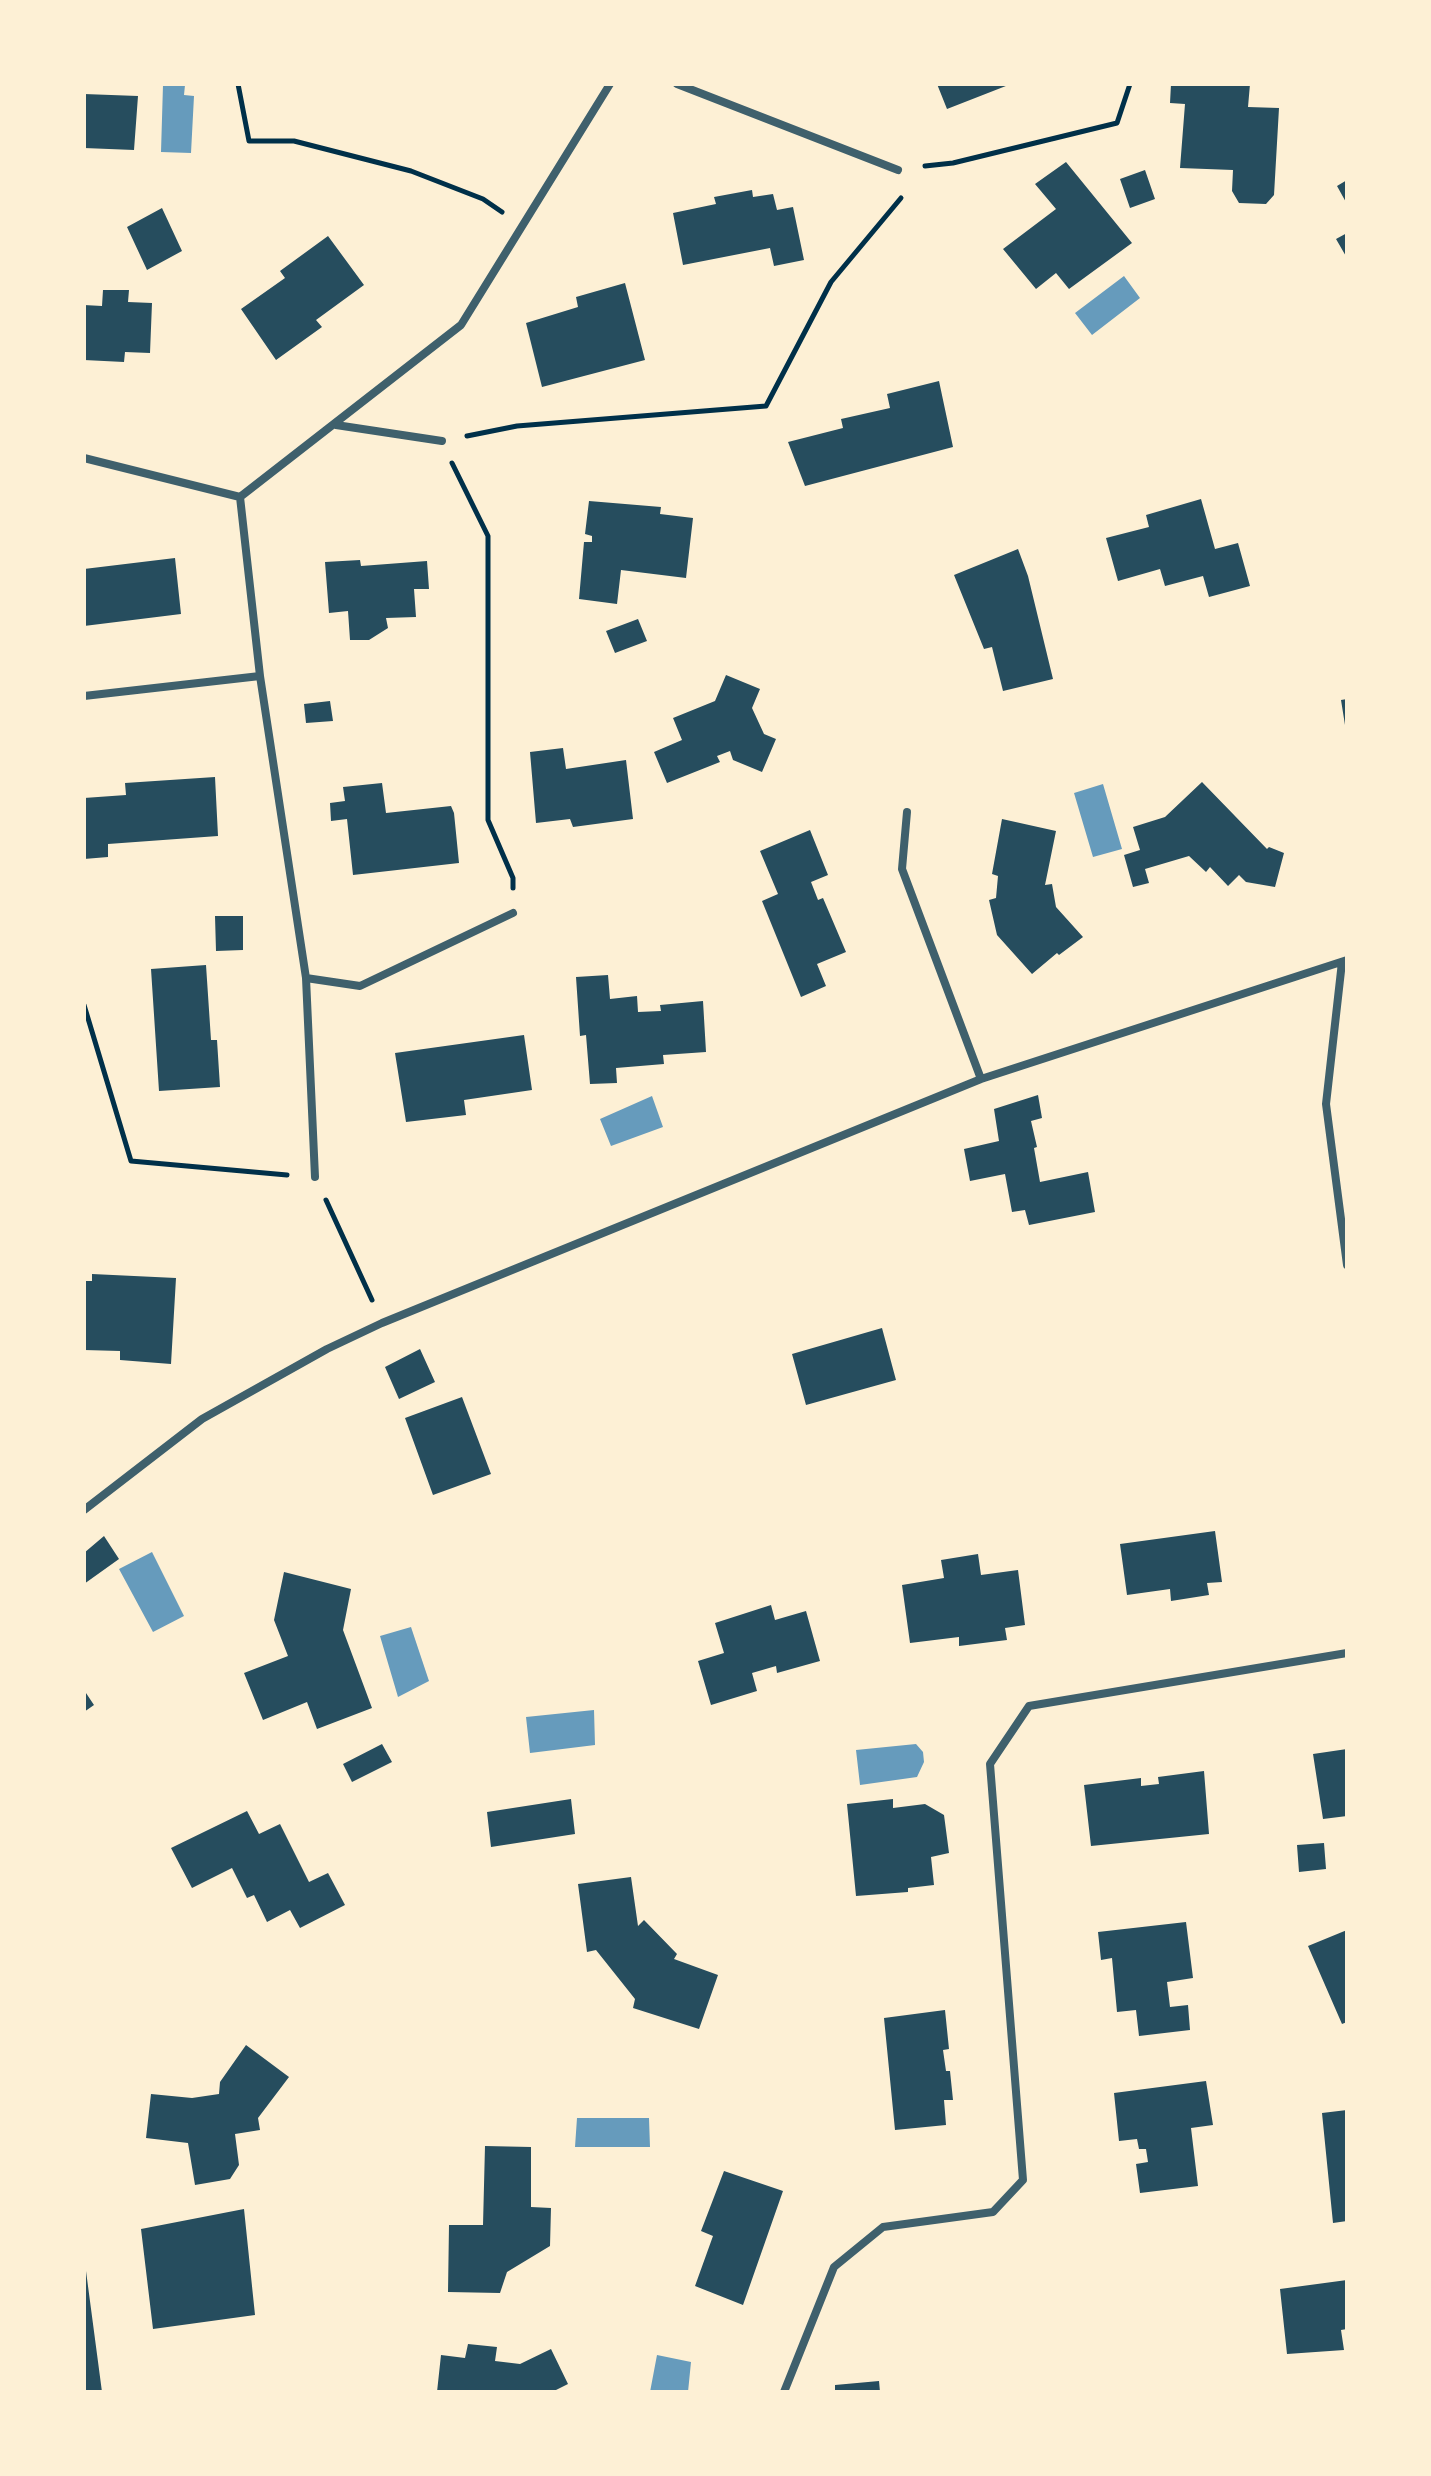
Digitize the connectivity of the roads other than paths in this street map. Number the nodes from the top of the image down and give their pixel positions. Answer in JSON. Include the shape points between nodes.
{"nodes":[{"id":1,"x":610,"y":84,"type":"edge"},
{"id":2,"x":677,"y":84,"type":"edge"},
{"id":3,"x":898,"y":170,"type":"road end"},
{"id":4,"x":336,"y":425,"type":"junction"},
{"id":5,"x":442,"y":441,"type":"road end"},
{"id":6,"x":84,"y":458,"type":"edge"},
{"id":7,"x":240,"y":497,"type":"junction"},
{"id":8,"x":260,"y":676,"type":"junction"},
{"id":9,"x":84,"y":696,"type":"edge"},
{"id":10,"x":907,"y":812,"type":"dead end"},
{"id":11,"x":513,"y":913,"type":"road end"},
{"id":12,"x":1344,"y":961,"type":"edge"},
{"id":13,"x":306,"y":978,"type":"junction"},
{"id":14,"x":981,"y":1079,"type":"junction"},
{"id":15,"x":315,"y":1177,"type":"road end"},
{"id":16,"x":1347,"y":1265,"type":"edge"},
{"id":17,"x":84,"y":1510,"type":"edge"},
{"id":18,"x":1347,"y":1653,"type":"edge"},
{"id":19,"x":784,"y":2392,"type":"edge"}],
"edges":[{"from":1,"to":4,"type":"street","via":[[461,325]]},
{"from":2,"to":3,"type":"street"},
{"from":4,"to":5,"type":"street"},
{"from":4,"to":7,"type":"street"},
{"from":6,"to":7,"type":"street"},
{"from":7,"to":8,"type":"street"},
{"from":8,"to":9,"type":"street"},
{"from":8,"to":13,"type":"street"},
{"from":10,"to":14,"type":"street","via":[[902,869]]},
{"from":11,"to":13,"type":"street","via":[[360,986]]},
{"from":12,"to":14,"type":"street"},
{"from":12,"to":16,"type":"street","via":[[1326,1104]]},
{"from":13,"to":15,"type":"street"},
{"from":14,"to":17,"type":"street","via":[[327,1349],[202,1419]]},
{"from":18,"to":19,"type":"street","via":[[1029,1706],[990,1764],[1023,2180],[993,2212],[883,2227],[834,2267]]}]}
